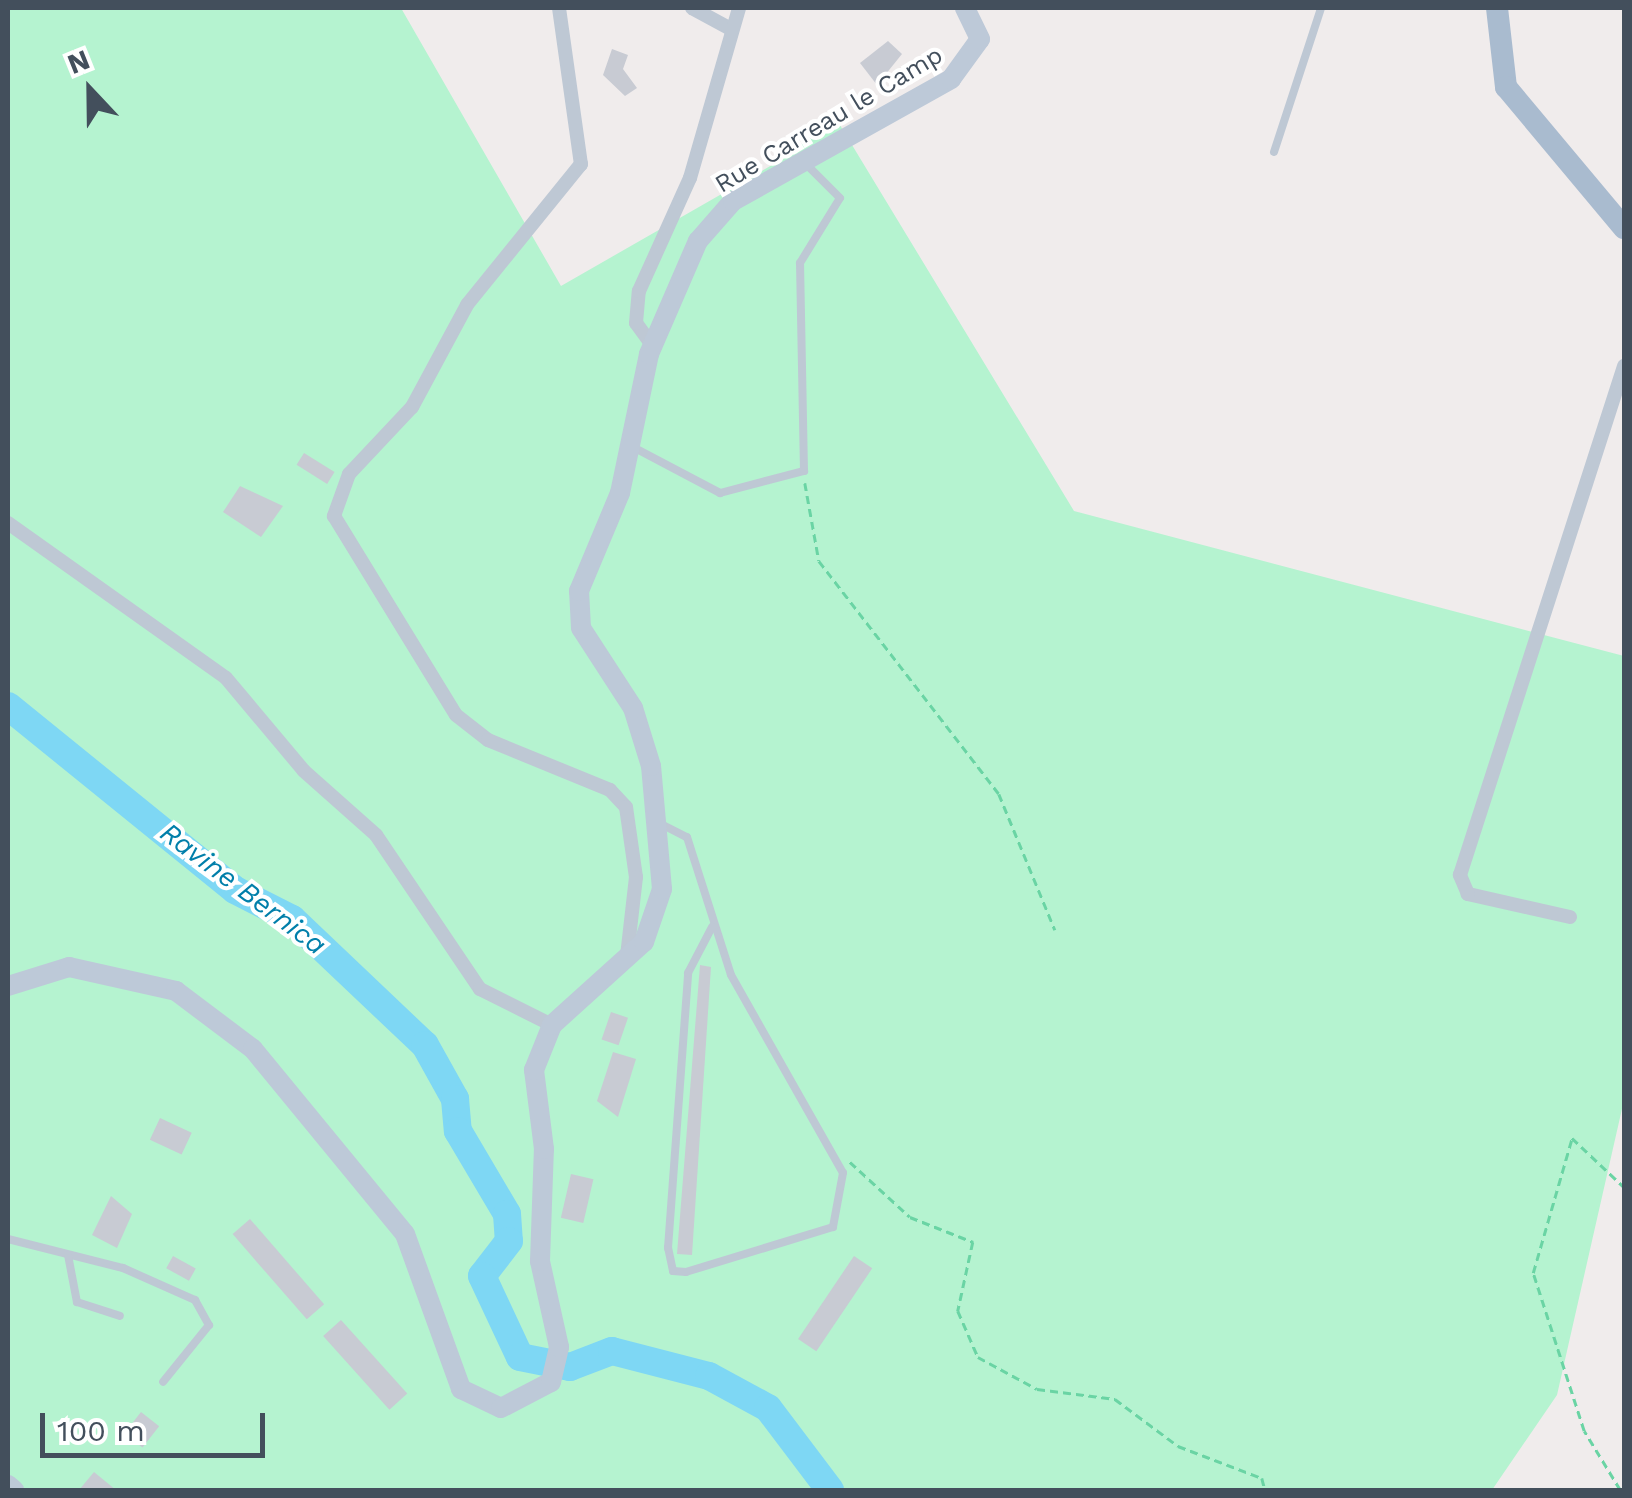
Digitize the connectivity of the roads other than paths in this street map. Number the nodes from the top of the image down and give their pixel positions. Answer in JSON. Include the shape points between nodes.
{"nodes":[{"id":1,"x":559,"y":8,"type":"edge"},
{"id":2,"x":692,"y":8,"type":"edge"},
{"id":3,"x":739,"y":8,"type":"edge"},
{"id":4,"x":965,"y":8,"type":"edge"},
{"id":5,"x":1321,"y":8,"type":"edge"},
{"id":6,"x":1497,"y":8,"type":"edge"},
{"id":7,"x":729,"y":28,"type":"junction"},
{"id":8,"x":1274,"y":152,"type":"dead end"},
{"id":9,"x":803,"y":162,"type":"junction"},
{"id":10,"x":1624,"y":228,"type":"edge"},
{"id":11,"x":652,"y":345,"type":"junction"},
{"id":12,"x":1624,"y":366,"type":"edge"},
{"id":13,"x":631,"y":446,"type":"junction"},
{"id":14,"x":8,"y":523,"type":"edge"},
{"id":15,"x":656,"y":822,"type":"junction"},
{"id":16,"x":1570,"y":917,"type":"dead end"},
{"id":17,"x":712,"y":927,"type":"junction"},
{"id":18,"x":627,"y":957,"type":"junction"},
{"id":19,"x":8,"y":986,"type":"edge"},
{"id":20,"x":552,"y":1025,"type":"junction"},
{"id":21,"x":8,"y":1239,"type":"edge"},
{"id":22,"x":68,"y":1254,"type":"junction"},
{"id":23,"x":120,"y":1316,"type":"dead end"},
{"id":24,"x":163,"y":1382,"type":"dead end"},
{"id":25,"x":8,"y":1484,"type":"edge"},
{"id":26,"x":14,"y":1490,"type":"edge"}],
"edges":[{"from":1,"to":18,"type":"street","via":[[581,164],[479,289],[412,407],[349,474],[334,516],[456,715],[488,740],[610,790],[626,808],[636,878]]},
{"from":2,"to":7,"type":"street"},
{"from":3,"to":7,"type":"street"},
{"from":4,"to":9,"type":"main road","name":"Rue Carreau le Camp","via":[[980,38],[971,61]]},
{"from":5,"to":8,"type":"lane"},
{"from":6,"to":10,"type":"main road","via":[[1506,87]]},
{"from":7,"to":11,"type":"street","via":[[690,178],[638,291],[636,323]]},
{"from":9,"to":11,"type":"main road","name":"Rue Carreau le Camp","via":[[733,201],[698,241]]},
{"from":9,"to":13,"type":"lane","via":[[840,198],[800,263],[804,472],[720,493]]},
{"from":11,"to":13,"type":"main road","name":"Rue Carreau le Camp"},
{"from":12,"to":16,"type":"street","via":[[1460,875],[1468,894]]},
{"from":13,"to":15,"type":"main road","name":"Rue Carreau le Camp","via":[[578,592],[581,628],[633,708]]},
{"from":14,"to":20,"type":"street","via":[[226,678],[304,771],[376,835],[480,989]]},
{"from":15,"to":17,"type":"lane","via":[[687,837]]},
{"from":15,"to":18,"type":"main road","name":"Rue Carreau le Camp","via":[[656,921]]},
{"from":17,"to":17,"type":"lane","via":[[688,973],[668,1262],[686,1272],[833,1227],[843,1190],[836,1156],[768,1052]]},
{"from":18,"to":20,"type":"main road","name":"Rue Carreau le Camp"},
{"from":19,"to":20,"type":"main road","name":"Rue Carreau le Camp","via":[[69,968],[116,971],[176,991],[253,1049],[404,1234],[448,1366],[478,1401],[501,1408],[551,1382],[559,1347],[546,1284],[534,1070]]},
{"from":21,"to":22,"type":"lane"},
{"from":22,"to":23,"type":"lane","via":[[78,1302]]},
{"from":22,"to":24,"type":"lane","via":[[161,1280],[208,1316],[206,1332]]},
{"from":25,"to":26,"type":"main road"}]}
